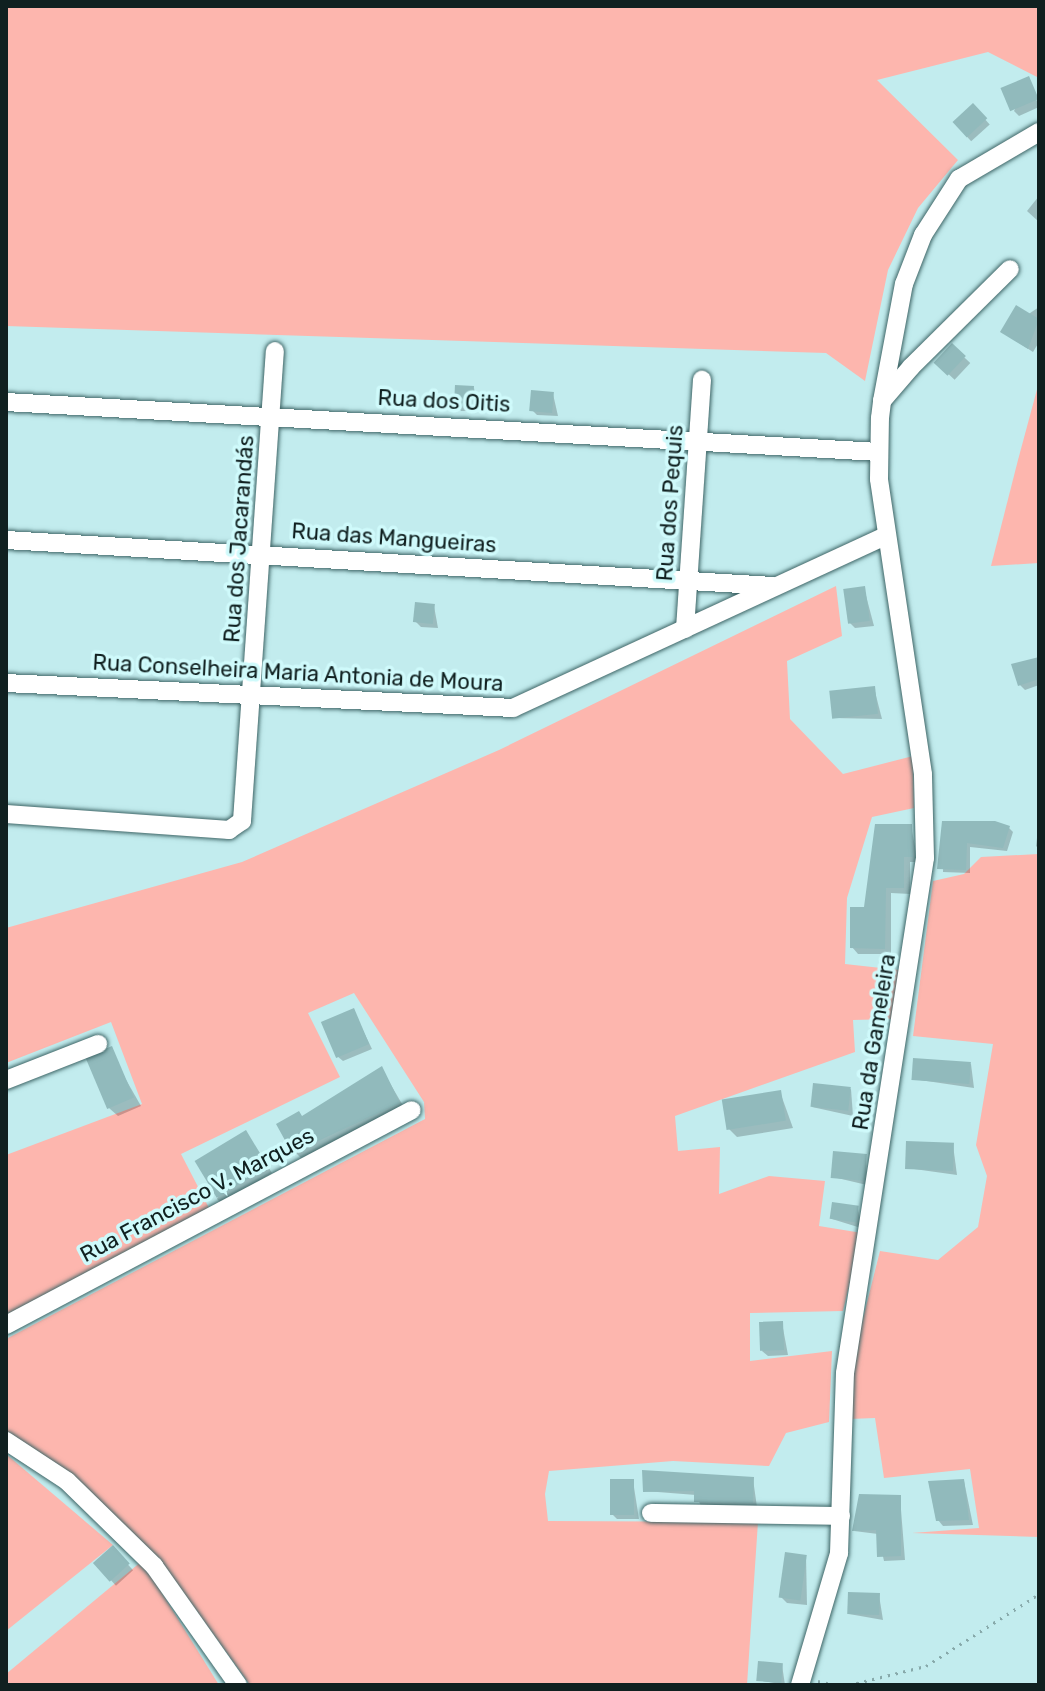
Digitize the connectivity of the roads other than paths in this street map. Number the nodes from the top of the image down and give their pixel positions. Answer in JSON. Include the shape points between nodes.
{"nodes":[{"id":1,"x":1039,"y":132,"type":"edge"},
{"id":2,"x":1010,"y":269,"type":"dead end"},
{"id":3,"x":275,"y":351,"type":"dead end"},
{"id":4,"x":702,"y":380,"type":"dead end"},
{"id":5,"x":882,"y":401,"type":"junction"},
{"id":6,"x":6,"y":402,"type":"edge"},
{"id":7,"x":270,"y":416,"type":"junction"},
{"id":8,"x":698,"y":440,"type":"junction"},
{"id":9,"x":878,"y":452,"type":"junction"},
{"id":10,"x":886,"y":536,"type":"junction"},
{"id":11,"x":6,"y":540,"type":"edge"},
{"id":12,"x":262,"y":553,"type":"junction"},
{"id":13,"x":688,"y":582,"type":"junction"},
{"id":14,"x":778,"y":586,"type":"junction"},
{"id":15,"x":685,"y":629,"type":"junction"},
{"id":16,"x":6,"y":683,"type":"edge"},
{"id":17,"x":253,"y":697,"type":"junction"},
{"id":18,"x":6,"y":814,"type":"edge"},
{"id":19,"x":98,"y":1044,"type":"dead end"},
{"id":20,"x":6,"y":1080,"type":"edge"},
{"id":21,"x":412,"y":1110,"type":"dead end"},
{"id":22,"x":6,"y":1325,"type":"edge"},
{"id":23,"x":6,"y":1441,"type":"edge"},
{"id":24,"x":651,"y":1513,"type":"dead end"},
{"id":25,"x":841,"y":1516,"type":"junction"},
{"id":26,"x":238,"y":1685,"type":"edge"},
{"id":27,"x":800,"y":1685,"type":"edge"}],
"edges":[{"from":1,"to":5,"type":"street","name":"Rua da Gameleira","via":[[959,179],[923,235],[904,284]]},
{"from":2,"to":5,"type":"street"},
{"from":3,"to":7,"type":"street","name":"Rua dos Jacarandás"},
{"from":4,"to":8,"type":"street","name":"Rua dos Pequis"},
{"from":5,"to":9,"type":"street","name":"Rua da Gameleira"},
{"from":6,"to":7,"type":"street","name":"Rua dos Oitis"},
{"from":7,"to":8,"type":"street","name":"Rua dos Oitis"},
{"from":7,"to":12,"type":"street","name":"Rua dos Jacarandás"},
{"from":8,"to":9,"type":"street","name":"Rua dos Oitis"},
{"from":8,"to":13,"type":"street","name":"Rua dos Pequis"},
{"from":9,"to":10,"type":"street","name":"Rua da Gameleira"},
{"from":10,"to":14,"type":"street","name":"Rua Conselheira Maria Antonia de Moura"},
{"from":10,"to":25,"type":"street","name":"Rua da Gameleira","via":[[923,774],[925,858],[845,1373]]},
{"from":11,"to":12,"type":"street","name":"Rua das Mangueiras"},
{"from":12,"to":13,"type":"street","name":"Rua das Mangueiras"},
{"from":12,"to":17,"type":"street","name":"Rua dos Jacarandás"},
{"from":13,"to":14,"type":"street","name":"Rua das Mangueiras"},
{"from":13,"to":15,"type":"street","name":"Rua dos Pequis"},
{"from":14,"to":15,"type":"street","name":"Rua Conselheira Maria Antonia de Moura"},
{"from":15,"to":17,"type":"street","name":"Rua Conselheira Maria Antonia de Moura","via":[[513,708]]},
{"from":16,"to":17,"type":"street","name":"Rua Conselheira Maria Antonia de Moura"},
{"from":17,"to":18,"type":"street","name":"Rua dos Jacarandás","via":[[240,825],[229,830]]},
{"from":19,"to":20,"type":"street"},
{"from":21,"to":22,"type":"street","name":"Rua Francisco V. Marques"},
{"from":23,"to":26,"type":"street","via":[[67,1481],[154,1566]]},
{"from":24,"to":25,"type":"street"},
{"from":25,"to":27,"type":"street","name":"Rua da Gameleira","via":[[833,1589]]}]}
